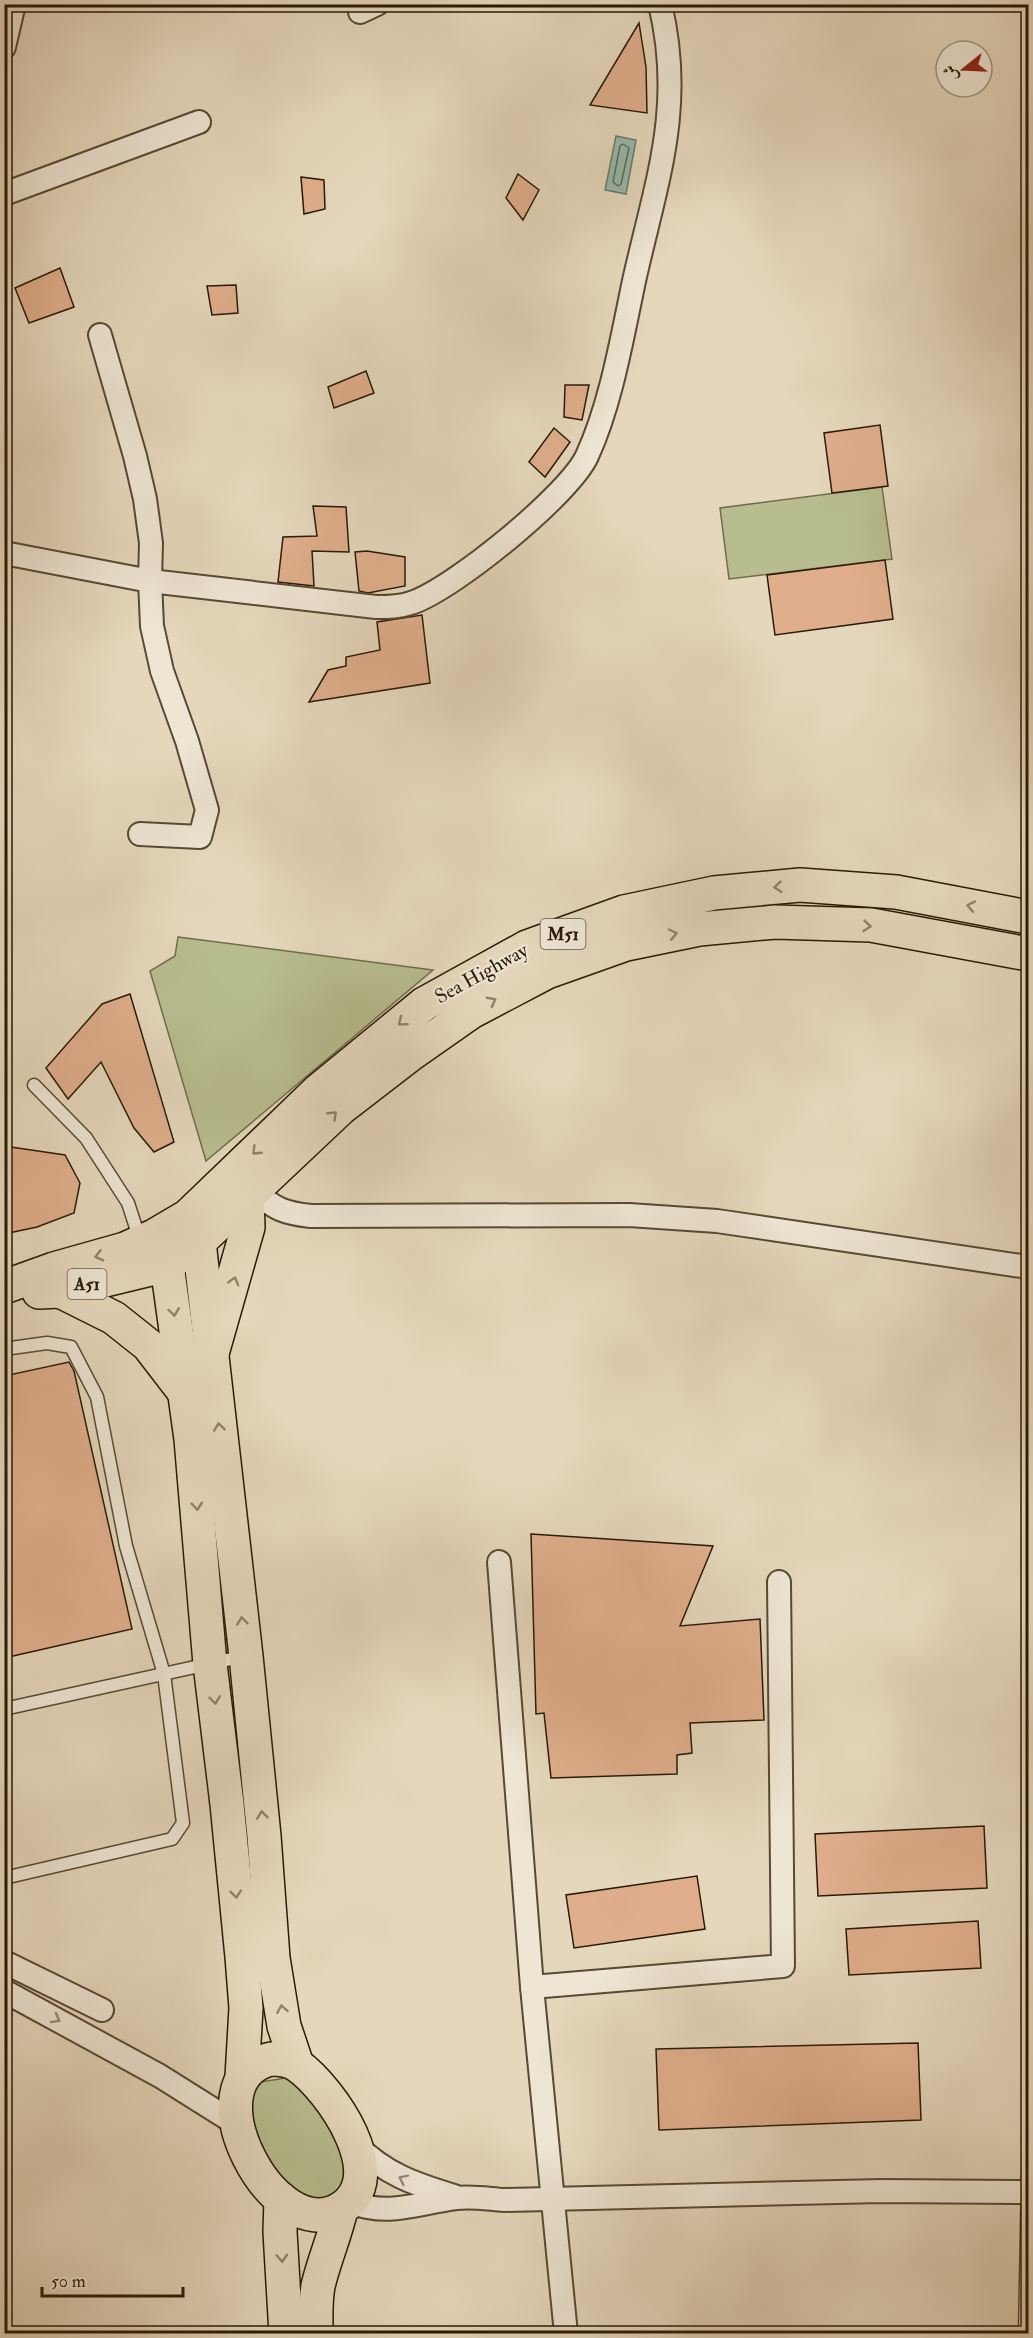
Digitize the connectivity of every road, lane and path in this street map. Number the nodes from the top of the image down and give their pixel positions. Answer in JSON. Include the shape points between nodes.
{"nodes":[{"id":1,"x":14,"y":4,"type":"edge"},
{"id":2,"x":660,"y":4,"type":"edge"},
{"id":3,"x":4,"y":47,"type":"edge"},
{"id":4,"x":199,"y":122,"type":"dead end"},
{"id":5,"x":4,"y":194,"type":"edge"},
{"id":6,"x":100,"y":335,"type":"dead end"},
{"id":7,"x":4,"y":554,"type":"edge"},
{"id":8,"x":150,"y":581,"type":"junction"},
{"id":9,"x":140,"y":834,"type":"dead end"},
{"id":10,"x":1029,"y":917,"type":"edge"},
{"id":11,"x":1029,"y":954,"type":"edge"},
{"id":12,"x":34,"y":1085,"type":"dead end"},
{"id":13,"x":251,"y":1195,"type":"junction"},
{"id":14,"x":194,"y":1229,"type":"junction"},
{"id":15,"x":154,"y":1248,"type":"junction"},
{"id":16,"x":1029,"y":1267,"type":"edge"},
{"id":17,"x":4,"y":1287,"type":"edge"},
{"id":18,"x":60,"y":1291,"type":"junction"},
{"id":19,"x":4,"y":1294,"type":"edge"},
{"id":20,"x":4,"y":1349,"type":"edge"},
{"id":21,"x":211,"y":1357,"type":"junction"},
{"id":22,"x":185,"y":1393,"type":"junction"},
{"id":23,"x":499,"y":1562,"type":"dead end"},
{"id":24,"x":779,"y":1582,"type":"dead end"},
{"id":25,"x":246,"y":1656,"type":"junction"},
{"id":26,"x":210,"y":1664,"type":"junction"},
{"id":27,"x":164,"y":1674,"type":"junction"},
{"id":28,"x":4,"y":1708,"type":"edge"},
{"id":29,"x":4,"y":1878,"type":"edge"},
{"id":30,"x":4,"y":1962,"type":"edge"},
{"id":31,"x":532,"y":1987,"type":"junction"},
{"id":32,"x":4,"y":1991,"type":"edge"},
{"id":33,"x":102,"y":2010,"type":"dead end"},
{"id":34,"x":297,"y":2065,"type":"junction"},
{"id":35,"x":242,"y":2078,"type":"junction"},
{"id":36,"x":238,"y":2125,"type":"junction"},
{"id":37,"x":355,"y":2144,"type":"junction"},
{"id":38,"x":1028,"y":2187,"type":"edge"},
{"id":39,"x":458,"y":2198,"type":"junction"},
{"id":40,"x":552,"y":2198,"type":"junction"},
{"id":41,"x":281,"y":2199,"type":"junction"},
{"id":42,"x":345,"y":2206,"type":"junction"},
{"id":43,"x":286,"y":2334,"type":"edge"},
{"id":44,"x":316,"y":2334,"type":"edge"},
{"id":45,"x":566,"y":2334,"type":"edge"},
{"id":46,"x":1024,"y":2334,"type":"edge"}],
"edges":[{"from":1,"to":3,"type":"street"},
{"from":2,"to":8,"type":"street","via":[[669,51],[670,85],[660,173],[605,405],[587,457],[575,476],[522,528],[435,592],[412,603],[375,607]]},
{"from":4,"to":5,"type":"street"},
{"from":6,"to":8,"type":"street","via":[[145,499],[151,543]]},
{"from":7,"to":8,"type":"street"},
{"from":8,"to":9,"type":"street","via":[[152,627],[162,671],[207,810],[200,837]]},
{"from":10,"to":14,"type":"main road","name":"Sea Highway","number":"M51","one_way":true,"via":[[896,892],[800,885],[714,893],[624,912],[527,947],[424,1004],[319,1090]]},
{"from":13,"to":11,"type":"main road","name":"Sea Highway","number":"M51","one_way":true,"via":[[340,1108],[471,1012],[547,972],[626,944],[699,928],[775,922],[871,925]]},
{"from":12,"to":15,"type":"lane","via":[[86,1138]]},
{"from":13,"to":14,"type":"main road","name":"Sea Highway","number":"M51"},
{"from":13,"to":16,"type":"street","via":[[287,1214],[311,1216],[640,1215],[717,1221]]},
{"from":21,"to":13,"type":"main road","one_way":true,"via":[[248,1227]]},
{"from":14,"to":15,"type":"main road","number":"A51"},
{"from":14,"to":21,"type":"main road"},
{"from":15,"to":17,"type":"main road","number":"A51","one_way":true,"via":[[125,1249]]},
{"from":15,"to":18,"type":"main road","number":"A51"},
{"from":15,"to":22,"type":"main road","one_way":true},
{"from":18,"to":19,"type":"main road","number":"A51"},
{"from":18,"to":22,"type":"main road","via":[[114,1318],[148,1345]]},
{"from":20,"to":27,"type":"lane","via":[[47,1343],[71,1347],[97,1398],[126,1546]]},
{"from":25,"to":21,"type":"main road","one_way":true},
{"from":22,"to":26,"type":"main road","one_way":true},
{"from":23,"to":31,"type":"street"},
{"from":24,"to":31,"type":"street","via":[[783,1966]]},
{"from":25,"to":26,"type":"lane"},
{"from":34,"to":25,"type":"main road","one_way":true,"via":[[284,2026],[273,1958]]},
{"from":26,"to":27,"type":"lane"},
{"from":26,"to":35,"type":"main road","one_way":true,"via":[[246,2008]]},
{"from":27,"to":28,"type":"lane"},
{"from":27,"to":29,"type":"lane","via":[[183,1823],[172,1839]]},
{"from":30,"to":33,"type":"street"},
{"from":31,"to":40,"type":"street"},
{"from":32,"to":36,"type":"street","one_way":true,"via":[[187,2091]]},
{"from":34,"to":35,"type":"main road","via":[[271,2059],[254,2065]]},
{"from":34,"to":37,"type":"main road","via":[[331,2102]]},
{"from":35,"to":36,"type":"main road","via":[[236,2097]]},
{"from":36,"to":41,"type":"main road","via":[[253,2165]]},
{"from":39,"to":37,"type":"street","one_way":true,"via":[[380,2167]]},
{"from":37,"to":42,"type":"main road","via":[[362,2173],[360,2184]]},
{"from":38,"to":40,"type":"street"},
{"from":38,"to":46,"type":"lane"},
{"from":39,"to":40,"type":"street"},
{"from":39,"to":42,"type":"street","via":[[391,2210]]},
{"from":40,"to":45,"type":"street"},
{"from":41,"to":42,"type":"main road","via":[[310,2214],[320,2215]]},
{"from":41,"to":43,"type":"main road","one_way":true},
{"from":42,"to":44,"type":"main road","via":[[318,2288]]}]}
